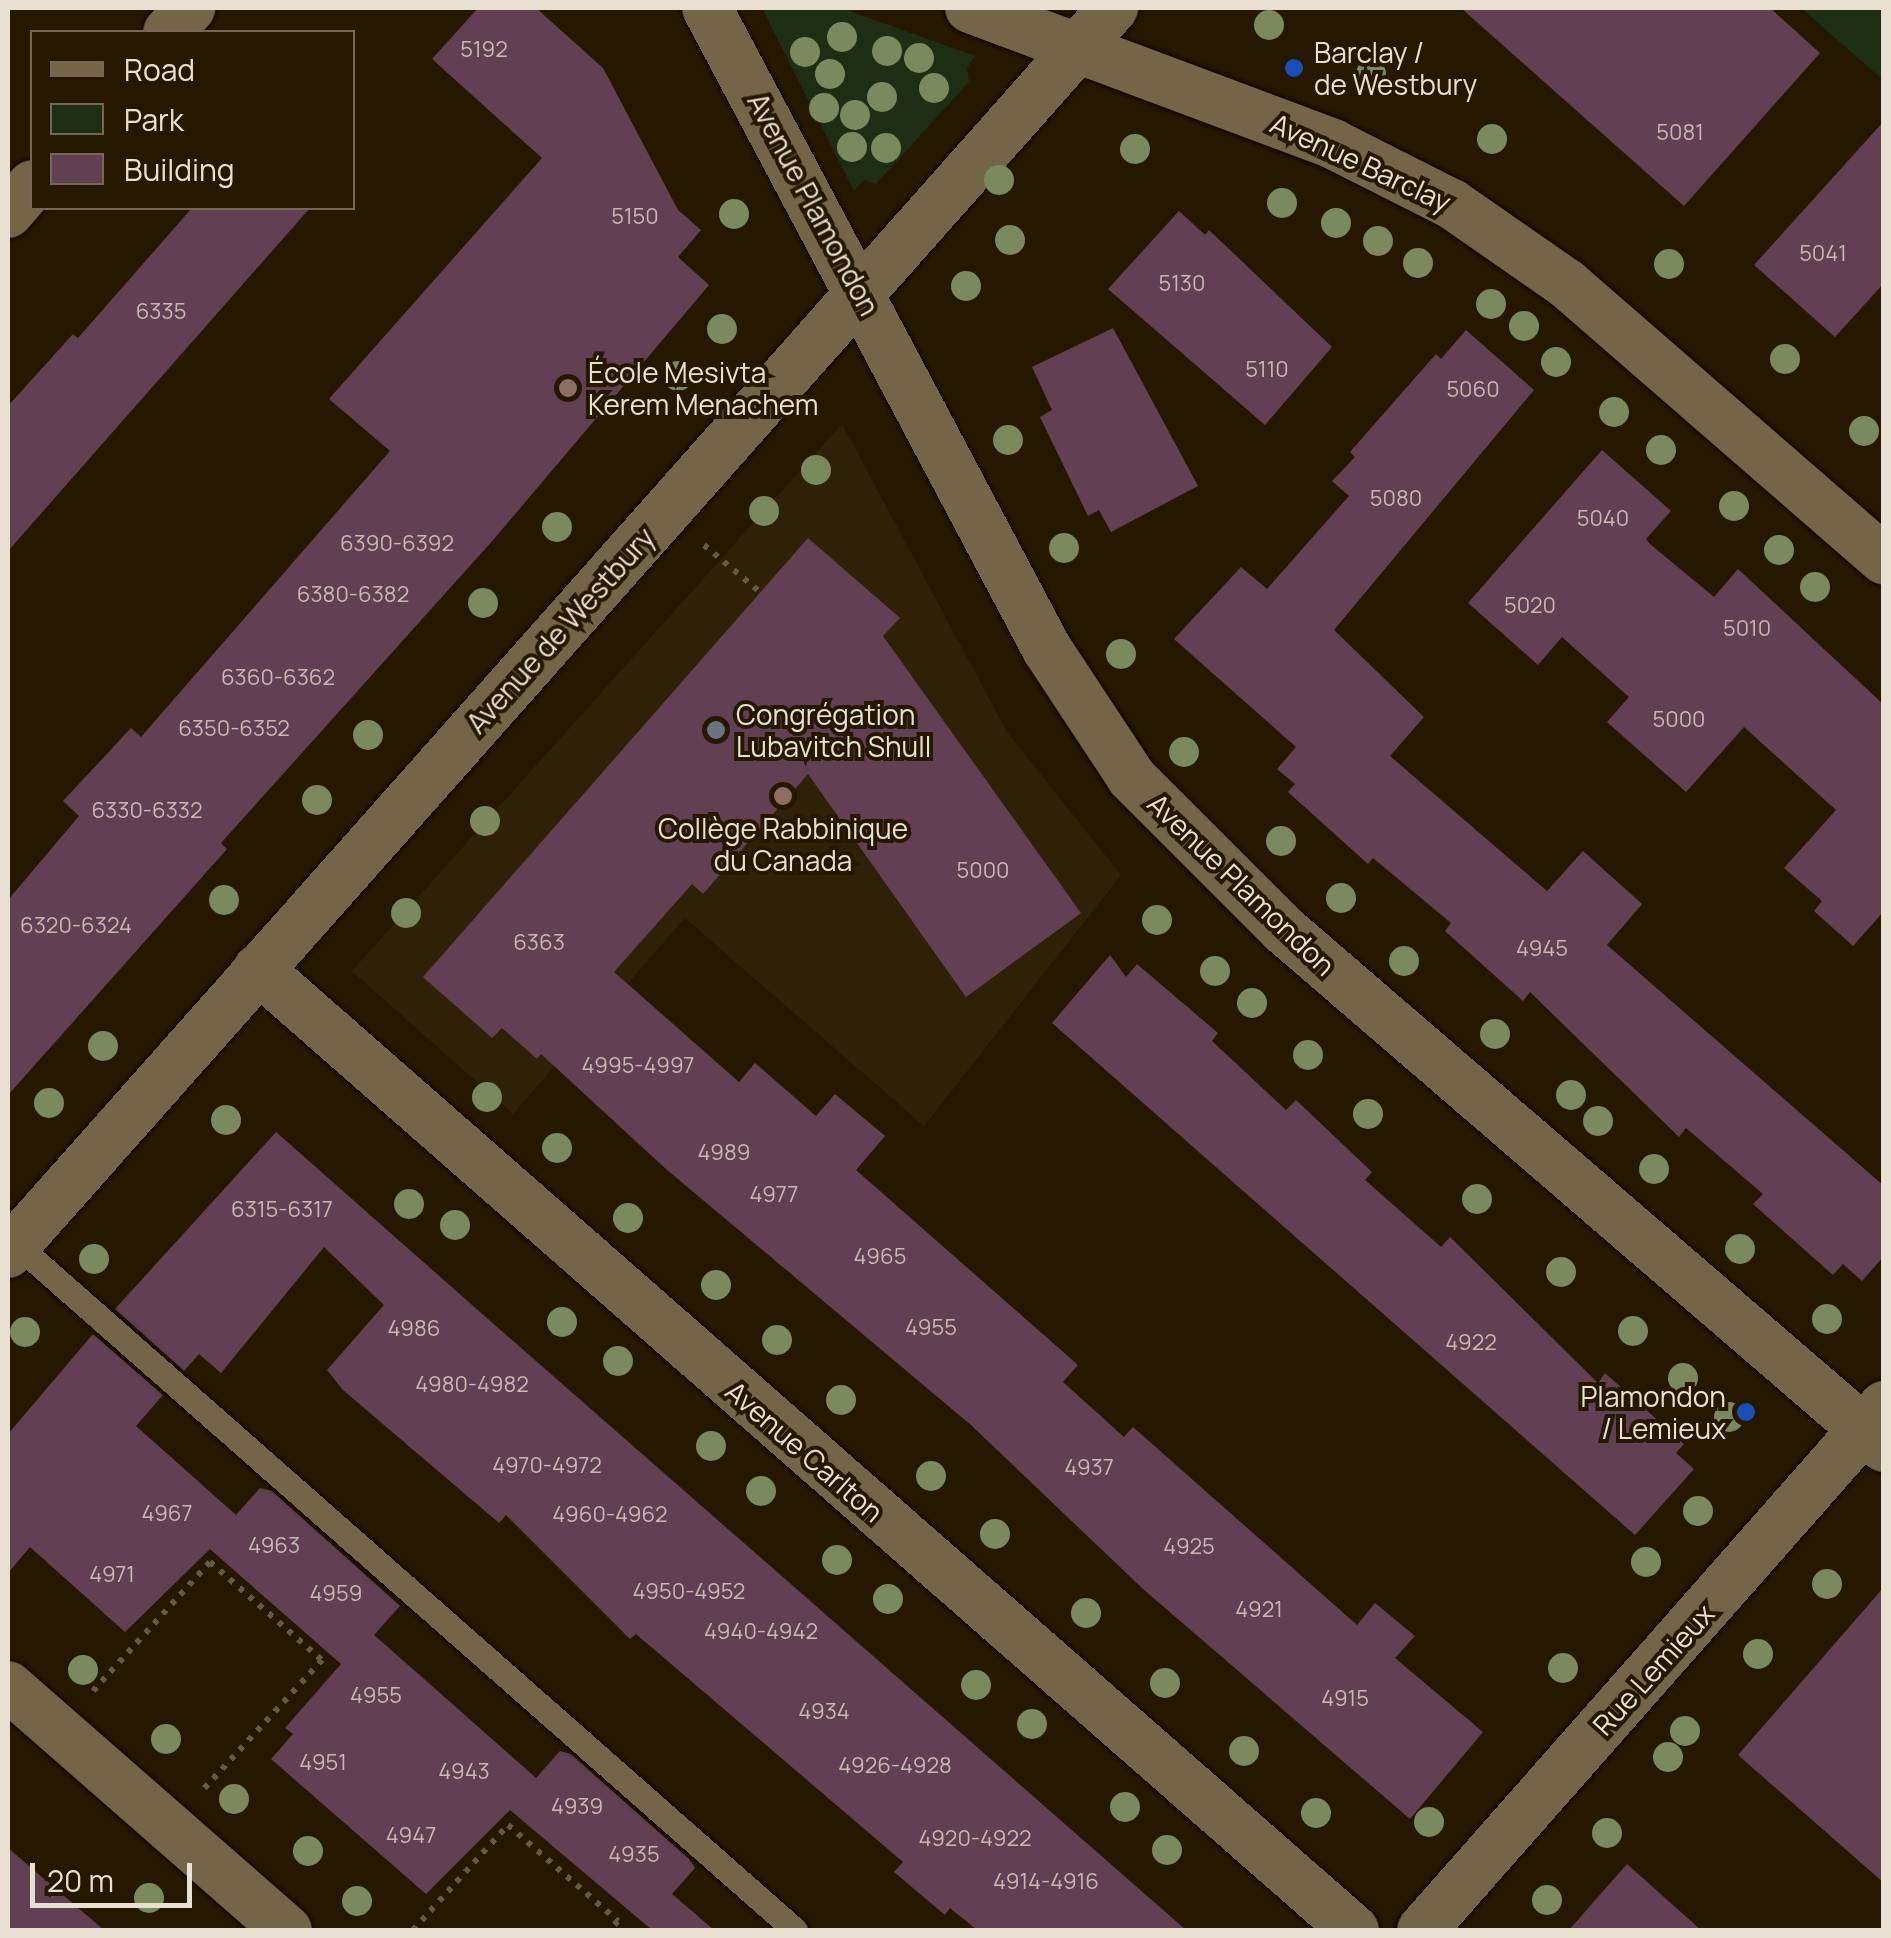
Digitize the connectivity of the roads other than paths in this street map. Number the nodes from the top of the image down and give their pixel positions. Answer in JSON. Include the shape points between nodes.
{"nodes":[{"id":1,"x":190,"y":8,"type":"edge"},
{"id":2,"x":707,"y":8,"type":"edge"},
{"id":3,"x":970,"y":8,"type":"edge"},
{"id":4,"x":1112,"y":8,"type":"edge"},
{"id":5,"x":170,"y":30,"type":"edge"},
{"id":6,"x":1078,"y":46,"type":"junction"},
{"id":7,"x":30,"y":187,"type":"edge"},
{"id":8,"x":8,"y":213,"type":"edge"},
{"id":9,"x":862,"y":290,"type":"junction"},
{"id":10,"x":1884,"y":560,"type":"edge"},
{"id":11,"x":258,"y":969,"type":"junction"},
{"id":12,"x":12,"y":1248,"type":"edge"},
{"id":13,"x":1877,"y":1428,"type":"edge"},
{"id":14,"x":8,"y":1686,"type":"edge"},
{"id":15,"x":287,"y":1930,"type":"edge"},
{"id":16,"x":795,"y":1930,"type":"edge"},
{"id":17,"x":1354,"y":1930,"type":"edge"},
{"id":18,"x":1422,"y":1930,"type":"edge"}],
"edges":[{"from":1,"to":5,"type":"street"},
{"from":2,"to":9,"type":"street","name":"Avenue Plamondon"},
{"from":3,"to":6,"type":"street","name":"Avenue Barclay"},
{"from":4,"to":6,"type":"street","name":"Avenue de Westbury"},
{"from":6,"to":9,"type":"street","name":"Avenue de Westbury"},
{"from":6,"to":10,"type":"street","name":"Avenue Barclay","via":[[1380,165],[1477,219],[1567,284]]},
{"from":7,"to":8,"type":"street"},
{"from":9,"to":11,"type":"street","name":"Avenue de Westbury"},
{"from":9,"to":13,"type":"street","name":"Avenue Plamondon","via":[[1068,687],[1158,808],[1272,919]]},
{"from":11,"to":12,"type":"street","name":"Avenue de Westbury"},
{"from":11,"to":17,"type":"street","name":"Avenue Carlton"},
{"from":12,"to":16,"type":"lane"},
{"from":13,"to":18,"type":"street","name":"Rue Lemieux"},
{"from":14,"to":15,"type":"street"}]}
